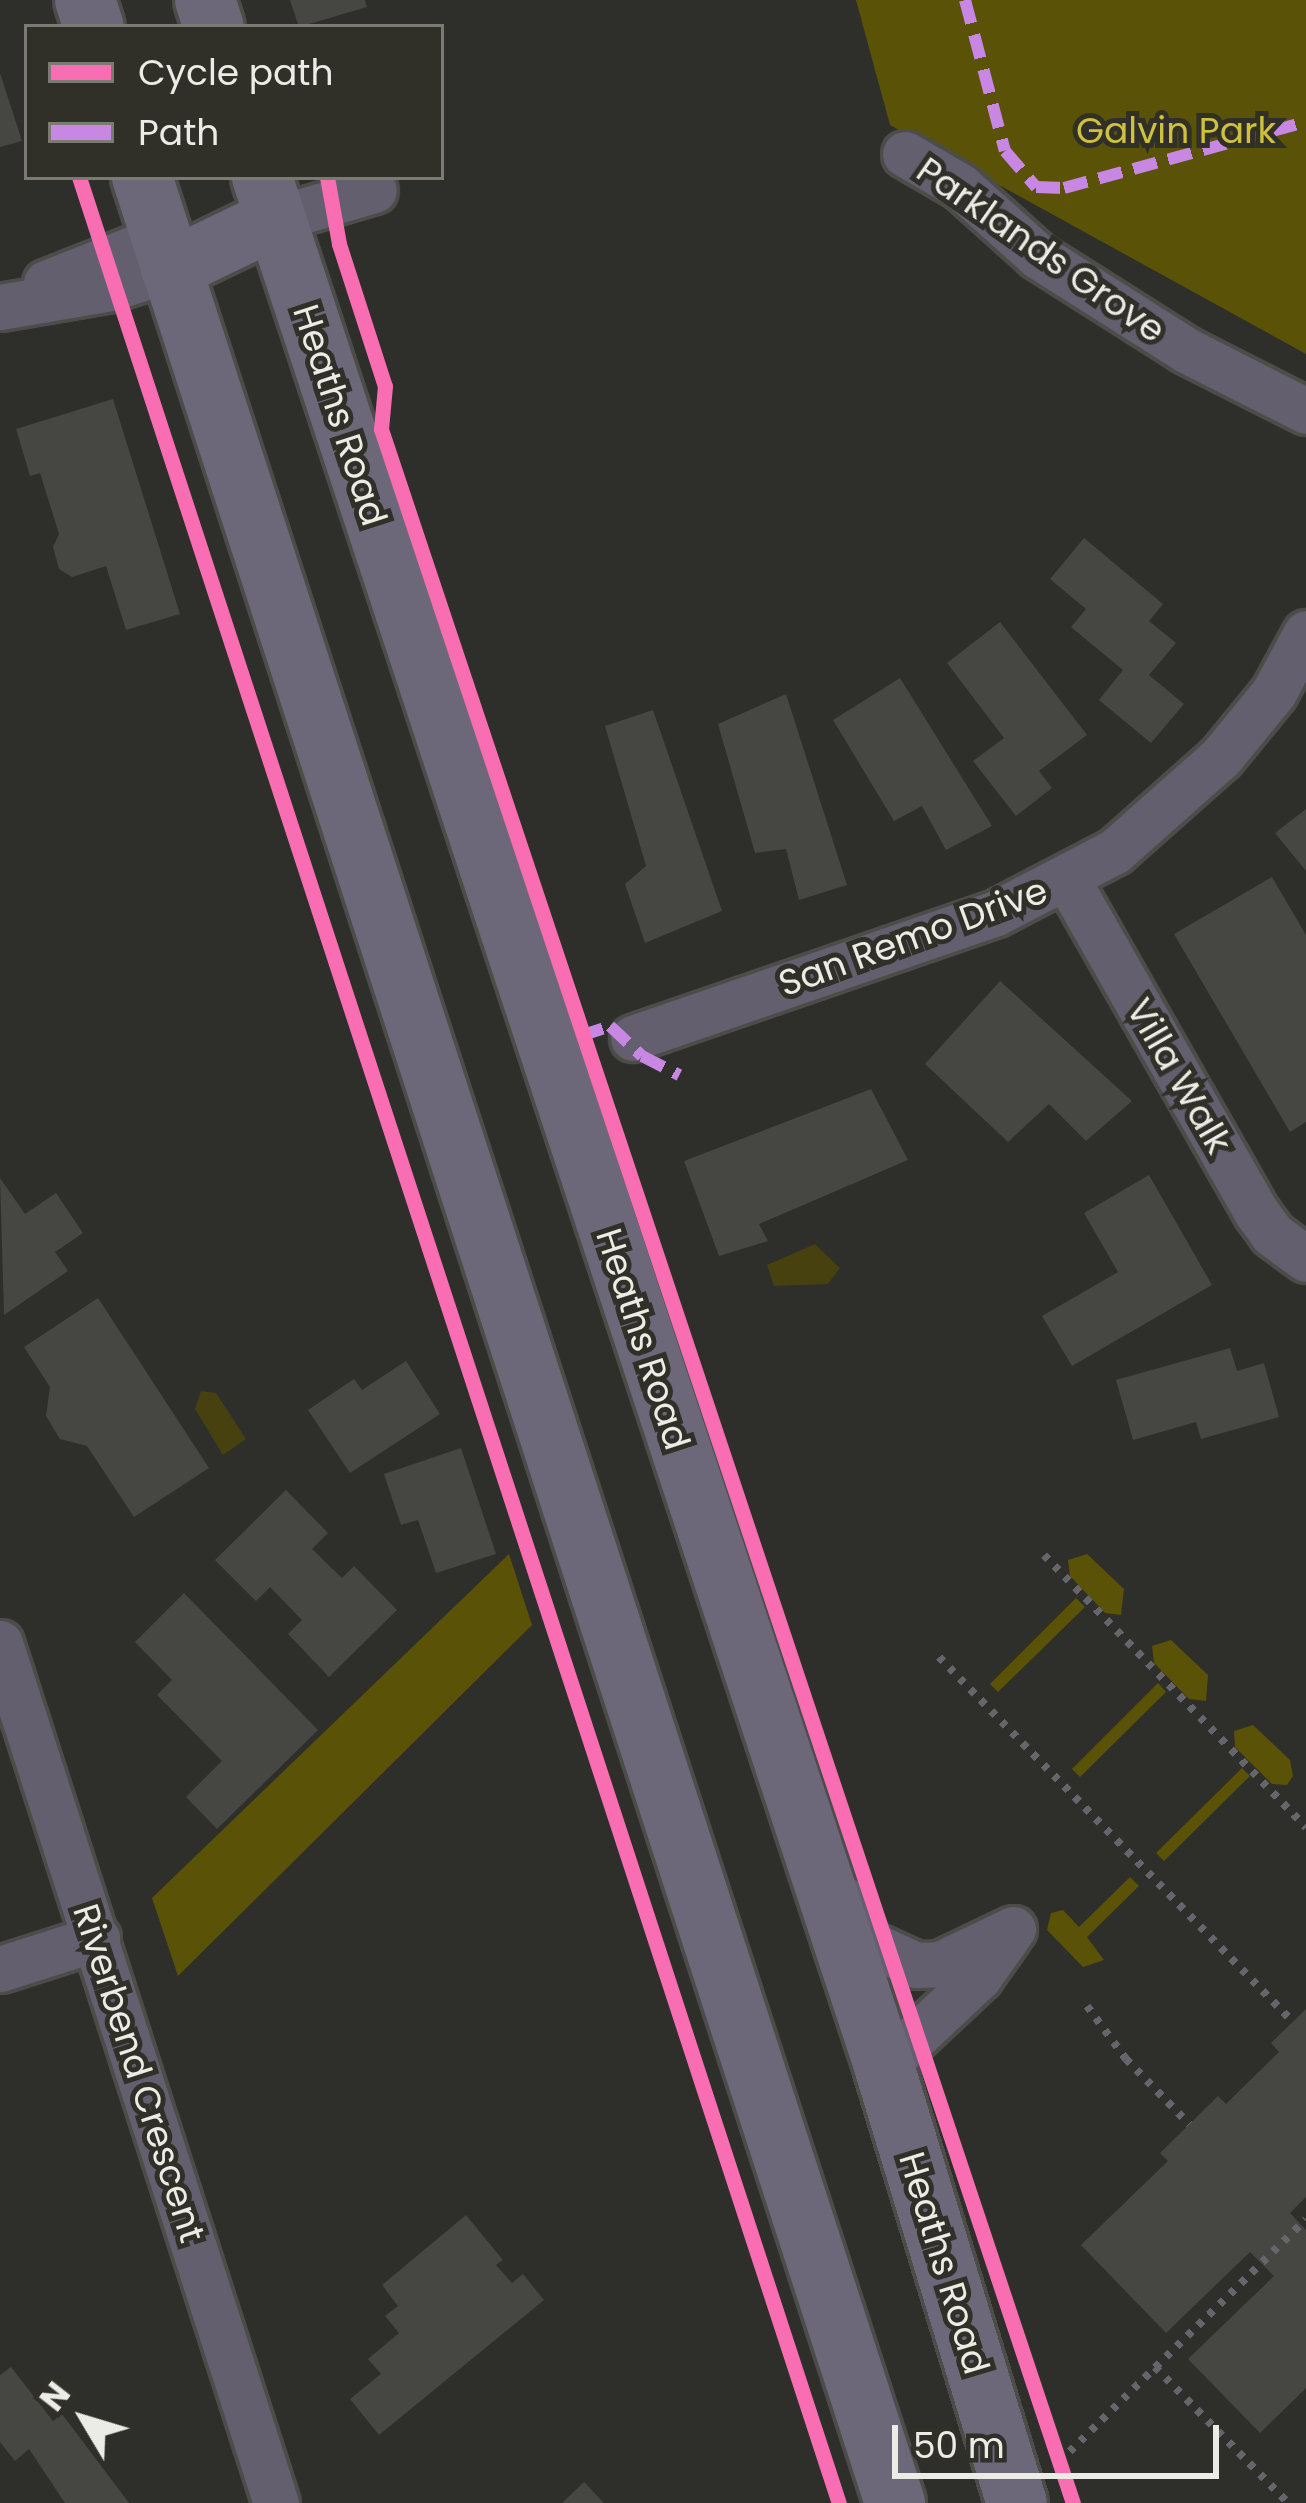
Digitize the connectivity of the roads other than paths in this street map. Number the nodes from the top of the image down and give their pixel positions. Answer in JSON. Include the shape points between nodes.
{"nodes":[{"id":1,"x":905,"y":154,"type":"dead end"},
{"id":2,"x":143,"y":180,"type":"edge"},
{"id":3,"x":374,"y":190,"type":"dead end"},
{"id":4,"x":269,"y":198,"type":"edge"},
{"id":5,"x":167,"y":253,"type":"junction"},
{"id":6,"x":0,"y":306,"type":"edge"},
{"id":7,"x":1306,"y":411,"type":"edge"},
{"id":8,"x":1306,"y":633,"type":"edge"},
{"id":9,"x":1067,"y":879,"type":"junction"},
{"id":10,"x":633,"y":1038,"type":"dead end"},
{"id":11,"x":1306,"y":1259,"type":"edge"},
{"id":12,"x":739,"y":1629,"type":"junction"},
{"id":13,"x":0,"y":1643,"type":"edge"},
{"id":14,"x":97,"y":1938,"type":"junction"},
{"id":15,"x":0,"y":1969,"type":"edge"},
{"id":16,"x":884,"y":2066,"type":"junction"},
{"id":17,"x":1041,"y":2493,"type":"edge"},
{"id":18,"x":276,"y":2503,"type":"edge"},
{"id":19,"x":895,"y":2503,"type":"edge"}],
"edges":[{"from":1,"to":7,"type":"street","name":"Parklands Grove","via":[[961,186],[1056,268],[1186,350]]},
{"from":2,"to":5,"type":"main road"},
{"from":3,"to":4,"type":"street"},
{"from":4,"to":5,"type":"main road"},
{"from":4,"to":12,"type":"main road","name":"Heaths Road"},
{"from":5,"to":6,"type":"street","via":[[111,288]]},
{"from":5,"to":19,"type":"main road"},
{"from":8,"to":9,"type":"street","name":"San Remo Drive","via":[[1274,692],[1221,757],[1115,851]]},
{"from":9,"to":10,"type":"street","name":"San Remo Drive","via":[[996,913]]},
{"from":9,"to":11,"type":"street","name":"Villa Walk","via":[[1258,1213]]},
{"from":12,"to":16,"type":"main road","name":"Heaths Road"},
{"from":12,"to":16,"type":"street","via":[[781,1702],[848,1912],[868,1943],[908,1964],[940,1964],[1013,1929],[979,1977]]},
{"from":13,"to":14,"type":"street","name":"Riverbend Crescent"},
{"from":14,"to":15,"type":"street"},
{"from":14,"to":18,"type":"street","name":"Riverbend Crescent"},
{"from":16,"to":17,"type":"main road","name":"Heaths Road"}]}
